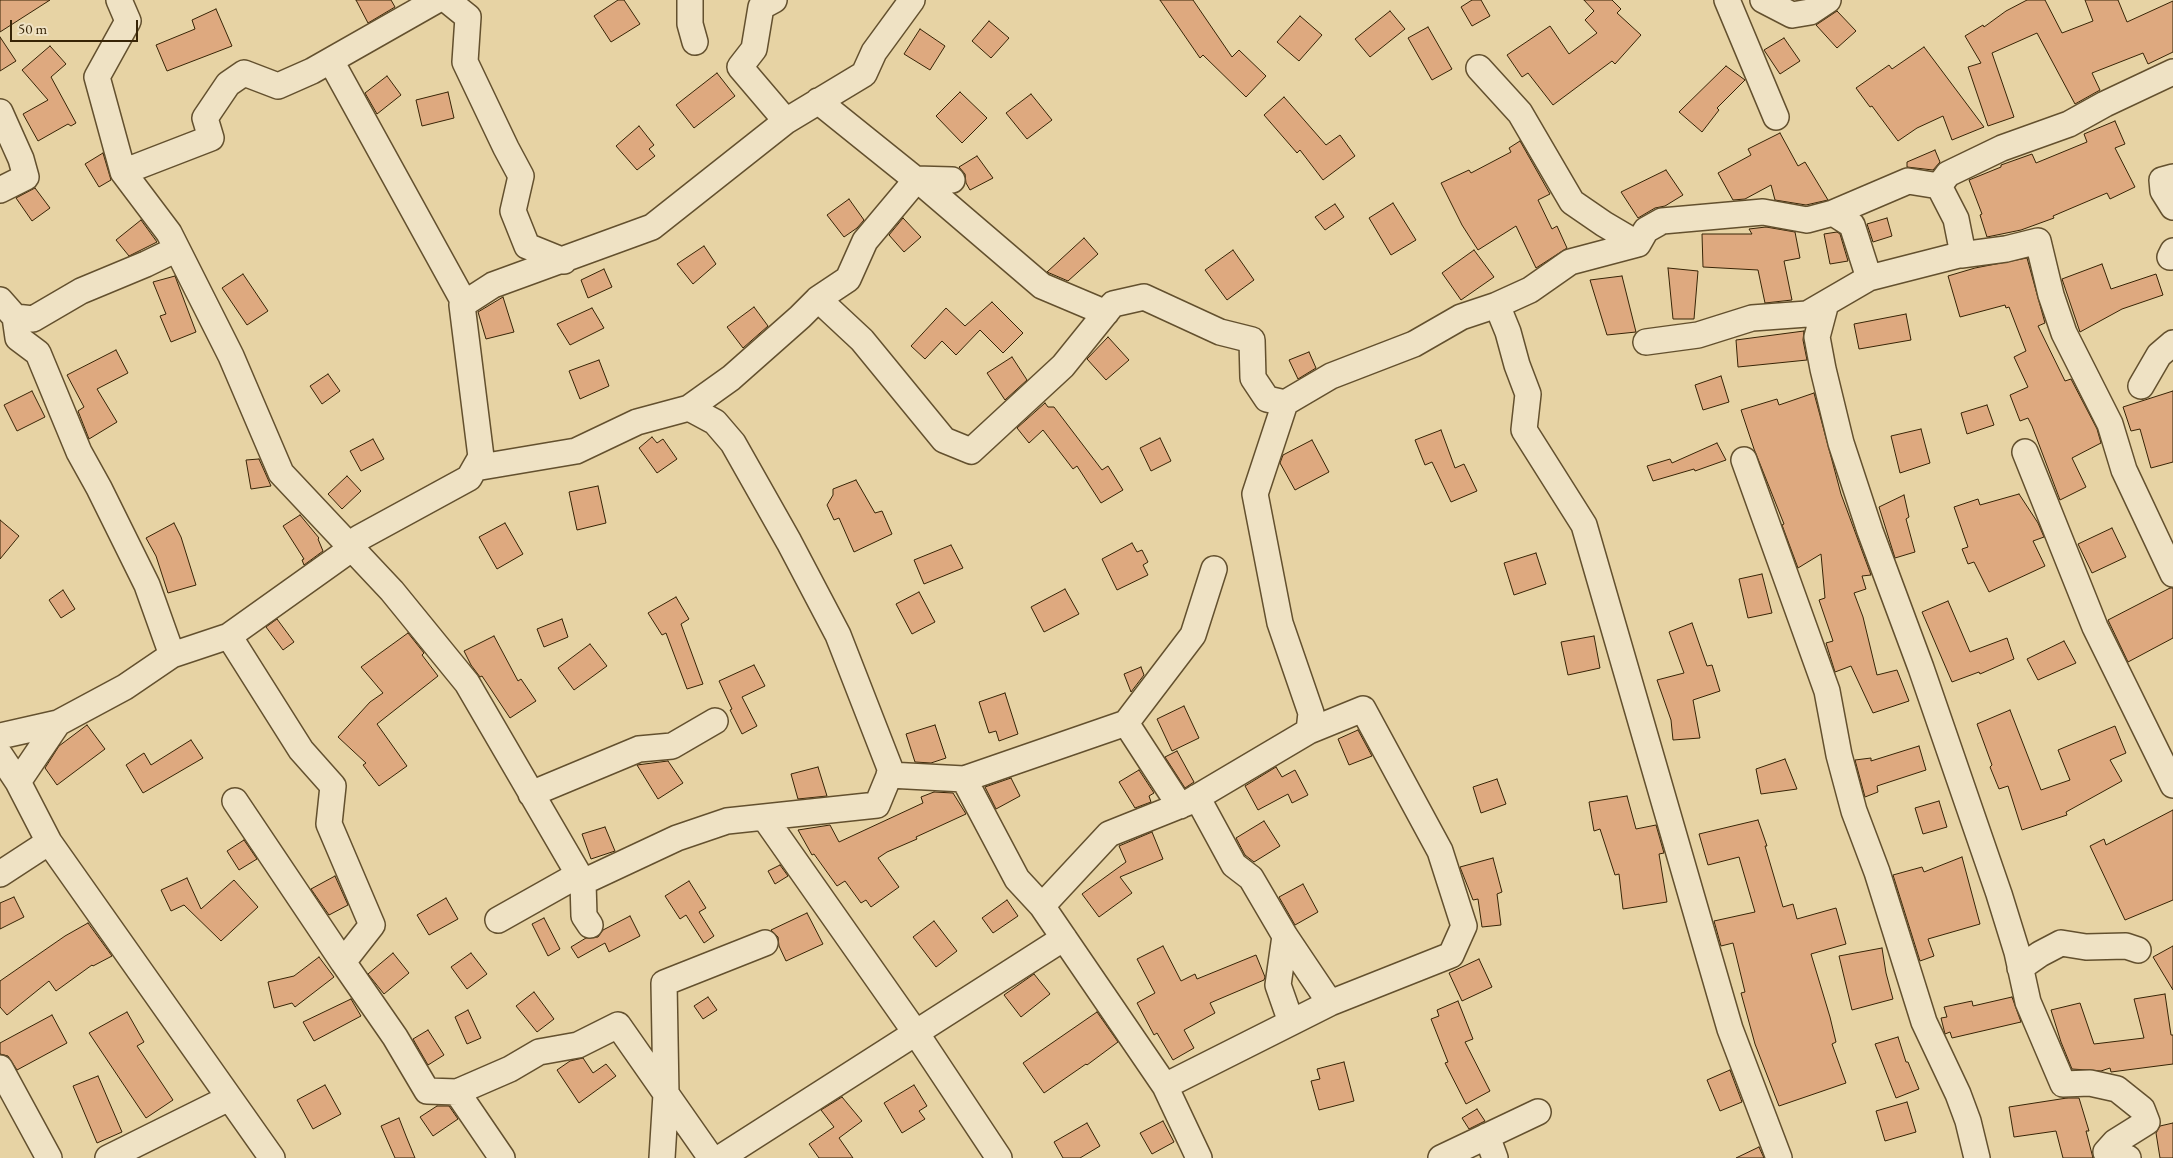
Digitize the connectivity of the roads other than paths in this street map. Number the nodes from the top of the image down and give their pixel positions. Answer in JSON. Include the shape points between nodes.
{"nodes":[{"id":1,"x":119,"y":0,"type":"edge"},
{"id":2,"x":437,"y":0,"type":"edge"},
{"id":3,"x":447,"y":0,"type":"edge"},
{"id":4,"x":690,"y":0,"type":"edge"},
{"id":5,"x":774,"y":0,"type":"edge"},
{"id":6,"x":912,"y":0,"type":"edge"},
{"id":7,"x":1728,"y":0,"type":"edge"},
{"id":8,"x":1763,"y":0,"type":"edge"},
{"id":9,"x":1828,"y":0,"type":"edge"},
{"id":10,"x":695,"y":42,"type":"dead end"},
{"id":11,"x":331,"y":61,"type":"junction"},
{"id":12,"x":1479,"y":68,"type":"dead end"},
{"id":13,"x":2173,"y":72,"type":"edge"},
{"id":14,"x":818,"y":102,"type":"junction"},
{"id":15,"x":0,"y":112,"type":"edge"},
{"id":16,"x":1776,"y":117,"type":"dead end"},
{"id":17,"x":786,"y":121,"type":"junction"},
{"id":18,"x":123,"y":172,"type":"junction"},
{"id":19,"x":2173,"y":176,"type":"edge"},
{"id":20,"x":917,"y":179,"type":"junction"},
{"id":21,"x":952,"y":180,"type":"dead end"},
{"id":22,"x":1939,"y":186,"type":"junction"},
{"id":23,"x":0,"y":190,"type":"edge"},
{"id":24,"x":2173,"y":207,"type":"edge"},
{"id":25,"x":1833,"y":213,"type":"junction"},
{"id":26,"x":1638,"y":244,"type":"junction"},
{"id":27,"x":176,"y":248,"type":"junction"},
{"id":28,"x":1961,"y":255,"type":"junction"},
{"id":29,"x":564,"y":261,"type":"junction"},
{"id":30,"x":1870,"y":278,"type":"junction"},
{"id":31,"x":818,"y":299,"type":"junction"},
{"id":32,"x":1826,"y":303,"type":"junction"},
{"id":33,"x":464,"y":304,"type":"junction"},
{"id":34,"x":1497,"y":305,"type":"junction"},
{"id":35,"x":16,"y":312,"type":"edge"},
{"id":36,"x":1106,"y":313,"type":"junction"},
{"id":37,"x":1646,"y":342,"type":"dead end"},
{"id":38,"x":2173,"y":343,"type":"edge"},
{"id":39,"x":2141,"y":386,"type":"dead end"},
{"id":40,"x":1286,"y":403,"type":"junction"},
{"id":41,"x":689,"y":408,"type":"junction"},
{"id":42,"x":2025,"y":452,"type":"dead end"},
{"id":43,"x":1744,"y":460,"type":"dead end"},
{"id":44,"x":475,"y":468,"type":"junction"},
{"id":45,"x":351,"y":549,"type":"junction"},
{"id":46,"x":1214,"y":569,"type":"dead end"},
{"id":47,"x":2173,"y":574,"type":"edge"},
{"id":48,"x":229,"y":636,"type":"junction"},
{"id":49,"x":172,"y":655,"type":"junction"},
{"id":50,"x":715,"y":722,"type":"dead end"},
{"id":51,"x":58,"y":723,"type":"junction"},
{"id":52,"x":1126,"y":723,"type":"junction"},
{"id":53,"x":1309,"y":732,"type":"junction"},
{"id":54,"x":0,"y":736,"type":"edge"},
{"id":55,"x":0,"y":755,"type":"edge"},
{"id":56,"x":889,"y":775,"type":"junction"},
{"id":57,"x":964,"y":779,"type":"junction"},
{"id":58,"x":18,"y":782,"type":"junction"},
{"id":59,"x":2173,"y":785,"type":"edge"},
{"id":60,"x":531,"y":794,"type":"junction"},
{"id":61,"x":235,"y":801,"type":"dead end"},
{"id":62,"x":1188,"y":801,"type":"junction"},
{"id":63,"x":764,"y":816,"type":"junction"},
{"id":64,"x":49,"y":842,"type":"junction"},
{"id":65,"x":0,"y":874,"type":"edge"},
{"id":66,"x":580,"y":878,"type":"junction"},
{"id":67,"x":1042,"y":906,"type":"junction"},
{"id":68,"x":498,"y":920,"type":"dead end"},
{"id":69,"x":590,"y":925,"type":"dead end"},
{"id":70,"x":1285,"y":936,"type":"junction"},
{"id":71,"x":1064,"y":938,"type":"junction"},
{"id":72,"x":765,"y":943,"type":"dead end"},
{"id":73,"x":2138,"y":950,"type":"dead end"},
{"id":74,"x":343,"y":962,"type":"junction"},
{"id":75,"x":2020,"y":968,"type":"junction"},
{"id":76,"x":1330,"y":1003,"type":"junction"},
{"id":77,"x":1291,"y":1022,"type":"junction"},
{"id":78,"x":916,"y":1033,"type":"junction"},
{"id":79,"x":0,"y":1068,"type":"edge"},
{"id":80,"x":1165,"y":1086,"type":"junction"},
{"id":81,"x":457,"y":1092,"type":"junction"},
{"id":82,"x":666,"y":1094,"type":"junction"},
{"id":83,"x":229,"y":1098,"type":"junction"},
{"id":84,"x":1538,"y":1112,"type":"dead end"},
{"id":85,"x":1491,"y":1147,"type":"edge"},
{"id":86,"x":49,"y":1158,"type":"edge"},
{"id":87,"x":108,"y":1158,"type":"edge"},
{"id":88,"x":272,"y":1158,"type":"edge"},
{"id":89,"x":502,"y":1158,"type":"edge"},
{"id":90,"x":662,"y":1158,"type":"edge"},
{"id":91,"x":711,"y":1158,"type":"edge"},
{"id":92,"x":720,"y":1158,"type":"edge"},
{"id":93,"x":999,"y":1158,"type":"edge"},
{"id":94,"x":1199,"y":1158,"type":"edge"},
{"id":95,"x":1441,"y":1158,"type":"edge"},
{"id":96,"x":1779,"y":1158,"type":"edge"},
{"id":97,"x":1977,"y":1158,"type":"edge"},
{"id":98,"x":2128,"y":1158,"type":"edge"}],
"edges":[{"from":1,"to":18,"type":"street","via":[[128,21],[97,76]]},
{"from":2,"to":11,"type":"street"},
{"from":3,"to":29,"type":"street","via":[[468,16],[465,62],[521,176],[514,211],[527,246]]},
{"from":4,"to":10,"type":"street","via":[[690,24]]},
{"from":5,"to":17,"type":"street","via":[[761,7],[754,49],[740,67]]},
{"from":6,"to":14,"type":"street","via":[[874,52],[864,74]]},
{"from":7,"to":16,"type":"street"},
{"from":8,"to":9,"type":"street","via":[[1792,15],[1810,12]]},
{"from":11,"to":18,"type":"street","via":[[278,86],[244,73],[228,84],[205,118],[211,138]]},
{"from":11,"to":33,"type":"street"},
{"from":12,"to":26,"type":"street","via":[[1520,113],[1572,202]]},
{"from":13,"to":22,"type":"street","via":[[2069,124],[2002,148],[1948,174]]},
{"from":14,"to":17,"type":"street"},
{"from":14,"to":20,"type":"street"},
{"from":15,"to":23,"type":"street","via":[[26,177]]},
{"from":17,"to":29,"type":"street","via":[[652,227]]},
{"from":18,"to":27,"type":"street","via":[[169,233]]},
{"from":19,"to":24,"type":"street","via":[[2162,180],[2163,191]]},
{"from":20,"to":21,"type":"street"},
{"from":20,"to":31,"type":"street","via":[[865,240],[848,279]]},
{"from":20,"to":36,"type":"street","via":[[1042,286]]},
{"from":22,"to":25,"type":"street","via":[[1908,181]]},
{"from":22,"to":28,"type":"street","via":[[1956,219]]},
{"from":25,"to":26,"type":"street","via":[[1807,220],[1764,212],[1662,221],[1646,230]]},
{"from":25,"to":30,"type":"street","via":[[1852,226]]},
{"from":26,"to":34,"type":"street","via":[[1570,262],[1530,290]]},
{"from":27,"to":35,"type":"street","via":[[81,291]]},
{"from":27,"to":45,"type":"street","via":[[231,356],[281,473]]},
{"from":28,"to":30,"type":"street"},
{"from":28,"to":47,"type":"street","via":[[2038,241],[2064,332],[2110,424],[2124,470]]},
{"from":29,"to":33,"type":"street","via":[[493,285]]},
{"from":30,"to":32,"type":"street"},
{"from":31,"to":36,"type":"street","via":[[862,340],[944,440],[971,451],[1063,366]]},
{"from":31,"to":41,"type":"street","via":[[731,378]]},
{"from":32,"to":37,"type":"street","via":[[1807,314],[1752,318],[1698,334]]},
{"from":32,"to":75,"type":"street","via":[[1818,337],[1842,443],[1999,894]]},
{"from":33,"to":44,"type":"street","via":[[481,457]]},
{"from":34,"to":40,"type":"street","via":[[1461,317],[1414,344],[1331,376]]},
{"from":34,"to":96,"type":"street","via":[[1528,394],[1524,430],[1584,524],[1730,1029]]},
{"from":35,"to":49,"type":"street","via":[[18,338],[38,352],[79,452],[147,585]]},
{"from":36,"to":40,"type":"street","via":[[1113,304],[1144,297],[1220,332],[1252,340],[1253,378],[1267,399]]},
{"from":38,"to":39,"type":"street","via":[[2159,355]]},
{"from":40,"to":53,"type":"street","via":[[1256,494],[1280,623],[1310,713]]},
{"from":41,"to":44,"type":"street","via":[[637,422],[576,451]]},
{"from":41,"to":56,"type":"street","via":[[715,422],[734,443],[789,542],[838,635],[891,771]]},
{"from":42,"to":59,"type":"street","via":[[2095,627]]},
{"from":43,"to":97,"type":"street","via":[[1828,691],[1839,755],[1854,811],[1877,872],[1924,1022],[1958,1094]]},
{"from":44,"to":45,"type":"street","via":[[469,478],[359,538]]},
{"from":45,"to":48,"type":"street"},
{"from":45,"to":60,"type":"street","via":[[392,591],[467,683]]},
{"from":46,"to":52,"type":"street","via":[[1193,634]]},
{"from":48,"to":49,"type":"street"},
{"from":48,"to":74,"type":"street","via":[[301,750],[333,786],[329,824],[372,925]]},
{"from":49,"to":51,"type":"street","via":[[125,687]]},
{"from":50,"to":60,"type":"street","via":[[672,746],[640,749]]},
{"from":51,"to":54,"type":"street"},
{"from":51,"to":58,"type":"street"},
{"from":52,"to":57,"type":"street"},
{"from":52,"to":62,"type":"street"},
{"from":53,"to":62,"type":"street"},
{"from":53,"to":76,"type":"street","via":[[1363,709],[1440,851],[1464,926],[1451,955]]},
{"from":55,"to":58,"type":"street"},
{"from":56,"to":57,"type":"street"},
{"from":56,"to":63,"type":"street","via":[[877,805]]},
{"from":57,"to":67,"type":"street","via":[[1017,879]]},
{"from":58,"to":64,"type":"street"},
{"from":60,"to":66,"type":"street"},
{"from":61,"to":74,"type":"street"},
{"from":62,"to":67,"type":"street","via":[[1109,834]]},
{"from":62,"to":70,"type":"street","via":[[1234,865],[1251,878]]},
{"from":63,"to":66,"type":"street","via":[[727,821]]},
{"from":63,"to":78,"type":"street"},
{"from":64,"to":65,"type":"street"},
{"from":64,"to":83,"type":"street"},
{"from":66,"to":68,"type":"street"},
{"from":66,"to":69,"type":"street","via":[[584,916]]},
{"from":67,"to":71,"type":"street"},
{"from":70,"to":76,"type":"street"},
{"from":70,"to":77,"type":"street","via":[[1278,985]]},
{"from":71,"to":78,"type":"street"},
{"from":71,"to":80,"type":"street"},
{"from":72,"to":82,"type":"street","via":[[664,983]]},
{"from":73,"to":75,"type":"street","via":[[2126,946],[2086,947],[2061,943]]},
{"from":74,"to":81,"type":"street","via":[[395,1036],[427,1091]]},
{"from":75,"to":98,"type":"street","via":[[2028,1002],[2063,1084],[2090,1083],[2118,1089],[2142,1109],[2147,1122],[2115,1142],[2106,1152]]},
{"from":76,"to":77,"type":"street"},
{"from":77,"to":80,"type":"street"},
{"from":78,"to":92,"type":"street"},
{"from":78,"to":93,"type":"street"},
{"from":79,"to":86,"type":"street"},
{"from":80,"to":94,"type":"street"},
{"from":81,"to":82,"type":"street","via":[[510,1069],[539,1052],[578,1045],[618,1024]]},
{"from":81,"to":89,"type":"street"},
{"from":82,"to":90,"type":"street"},
{"from":82,"to":91,"type":"street"},
{"from":83,"to":87,"type":"street"},
{"from":83,"to":88,"type":"street"},
{"from":84,"to":85,"type":"street"},
{"from":85,"to":95,"type":"street"}]}
